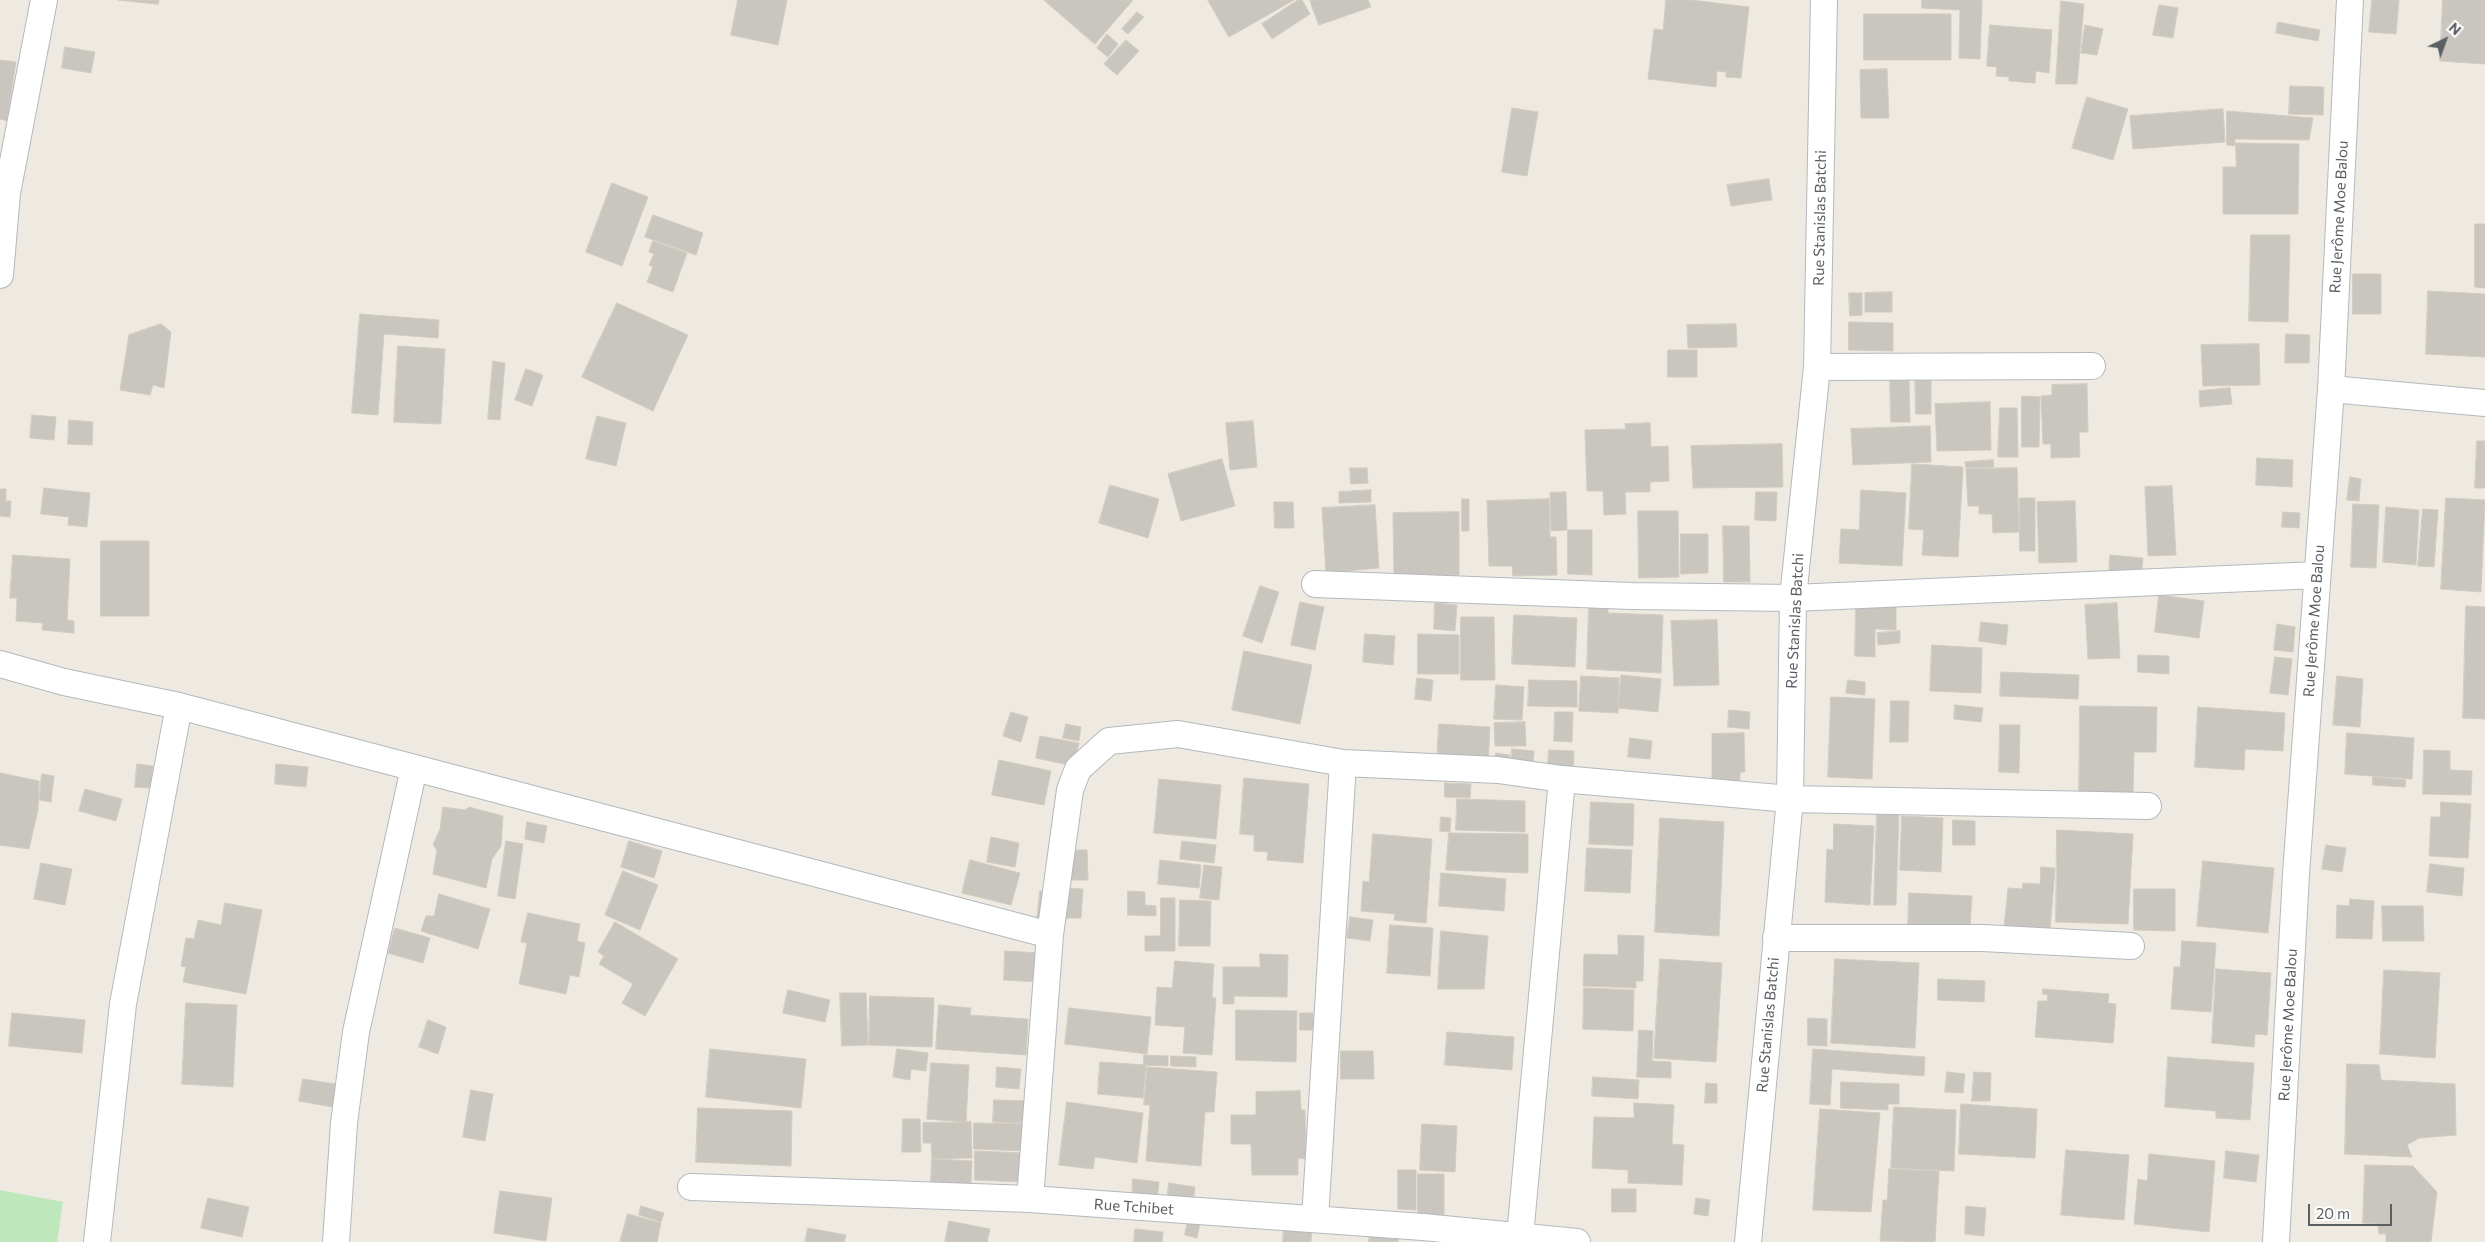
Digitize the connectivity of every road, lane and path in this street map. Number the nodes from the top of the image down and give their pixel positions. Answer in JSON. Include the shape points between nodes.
{"nodes":[{"id":1,"x":44,"y":0,"type":"edge"},
{"id":2,"x":1824,"y":0,"type":"edge"},
{"id":3,"x":2350,"y":0,"type":"edge"},
{"id":4,"x":4,"y":193,"type":"edge"},
{"id":5,"x":0,"y":276,"type":"edge"},
{"id":6,"x":2092,"y":366,"type":"dead end"},
{"id":7,"x":1817,"y":367,"type":"junction"},
{"id":8,"x":2331,"y":389,"type":"junction"},
{"id":9,"x":2485,"y":403,"type":"edge"},
{"id":10,"x":2317,"y":575,"type":"junction"},
{"id":11,"x":1315,"y":584,"type":"dead end"},
{"id":12,"x":1793,"y":598,"type":"junction"},
{"id":13,"x":0,"y":664,"type":"edge"},
{"id":14,"x":179,"y":706,"type":"junction"},
{"id":15,"x":1343,"y":763,"type":"junction"},
{"id":16,"x":414,"y":768,"type":"junction"},
{"id":17,"x":1562,"y":779,"type":"junction"},
{"id":18,"x":1790,"y":799,"type":"junction"},
{"id":19,"x":2148,"y":806,"type":"dead end"},
{"id":20,"x":1050,"y":935,"type":"junction"},
{"id":21,"x":1776,"y":938,"type":"junction"},
{"id":22,"x":2132,"y":946,"type":"dead end"},
{"id":23,"x":691,"y":1187,"type":"dead end"},
{"id":24,"x":1030,"y":1199,"type":"junction"},
{"id":25,"x":1315,"y":1219,"type":"junction"},
{"id":26,"x":1520,"y":1236,"type":"junction"},
{"id":27,"x":97,"y":1242,"type":"edge"},
{"id":28,"x":336,"y":1242,"type":"edge"},
{"id":29,"x":1578,"y":1242,"type":"edge"},
{"id":30,"x":1748,"y":1242,"type":"edge"},
{"id":31,"x":2276,"y":1242,"type":"edge"}],
"edges":[{"from":1,"to":4,"type":"street"},
{"from":2,"to":7,"type":"street","name":"Rue Stanislas Batchi"},
{"from":3,"to":8,"type":"street","name":"Rue Jerôme Moe Balou"},
{"from":4,"to":5,"type":"street"},
{"from":6,"to":7,"type":"street"},
{"from":7,"to":12,"type":"street","name":"Rue Stanislas Batchi"},
{"from":8,"to":9,"type":"street"},
{"from":8,"to":10,"type":"street","name":"Rue Jerôme Moe Balou"},
{"from":10,"to":12,"type":"street"},
{"from":10,"to":31,"type":"street","name":"Rue Jerôme Moe Balou"},
{"from":11,"to":12,"type":"street","via":[[1631,596]]},
{"from":12,"to":18,"type":"street","name":"Rue Stanislas Batchi"},
{"from":13,"to":14,"type":"street","via":[[64,682]]},
{"from":14,"to":16,"type":"street"},
{"from":14,"to":27,"type":"street","via":[[123,1004]]},
{"from":15,"to":17,"type":"street","via":[[1498,770]]},
{"from":15,"to":20,"type":"street","via":[[1178,734],[1110,741],[1078,769],[1070,790]]},
{"from":15,"to":25,"type":"street"},
{"from":16,"to":20,"type":"street"},
{"from":16,"to":28,"type":"street","via":[[356,1032],[344,1123]]},
{"from":17,"to":18,"type":"street"},
{"from":17,"to":26,"type":"street"},
{"from":18,"to":19,"type":"street"},
{"from":18,"to":21,"type":"street","name":"Rue Stanislas Batchi"},
{"from":20,"to":24,"type":"street"},
{"from":21,"to":22,"type":"street","via":[[1982,938]]},
{"from":21,"to":30,"type":"street","name":"Rue Stanislas Batchi"},
{"from":23,"to":24,"type":"street","name":"Rue Tchibet"},
{"from":24,"to":25,"type":"street","name":"Rue Tchibet"},
{"from":25,"to":26,"type":"street","name":"Rue Tchibet"},
{"from":26,"to":29,"type":"street","name":"Rue Tchibet"}]}
